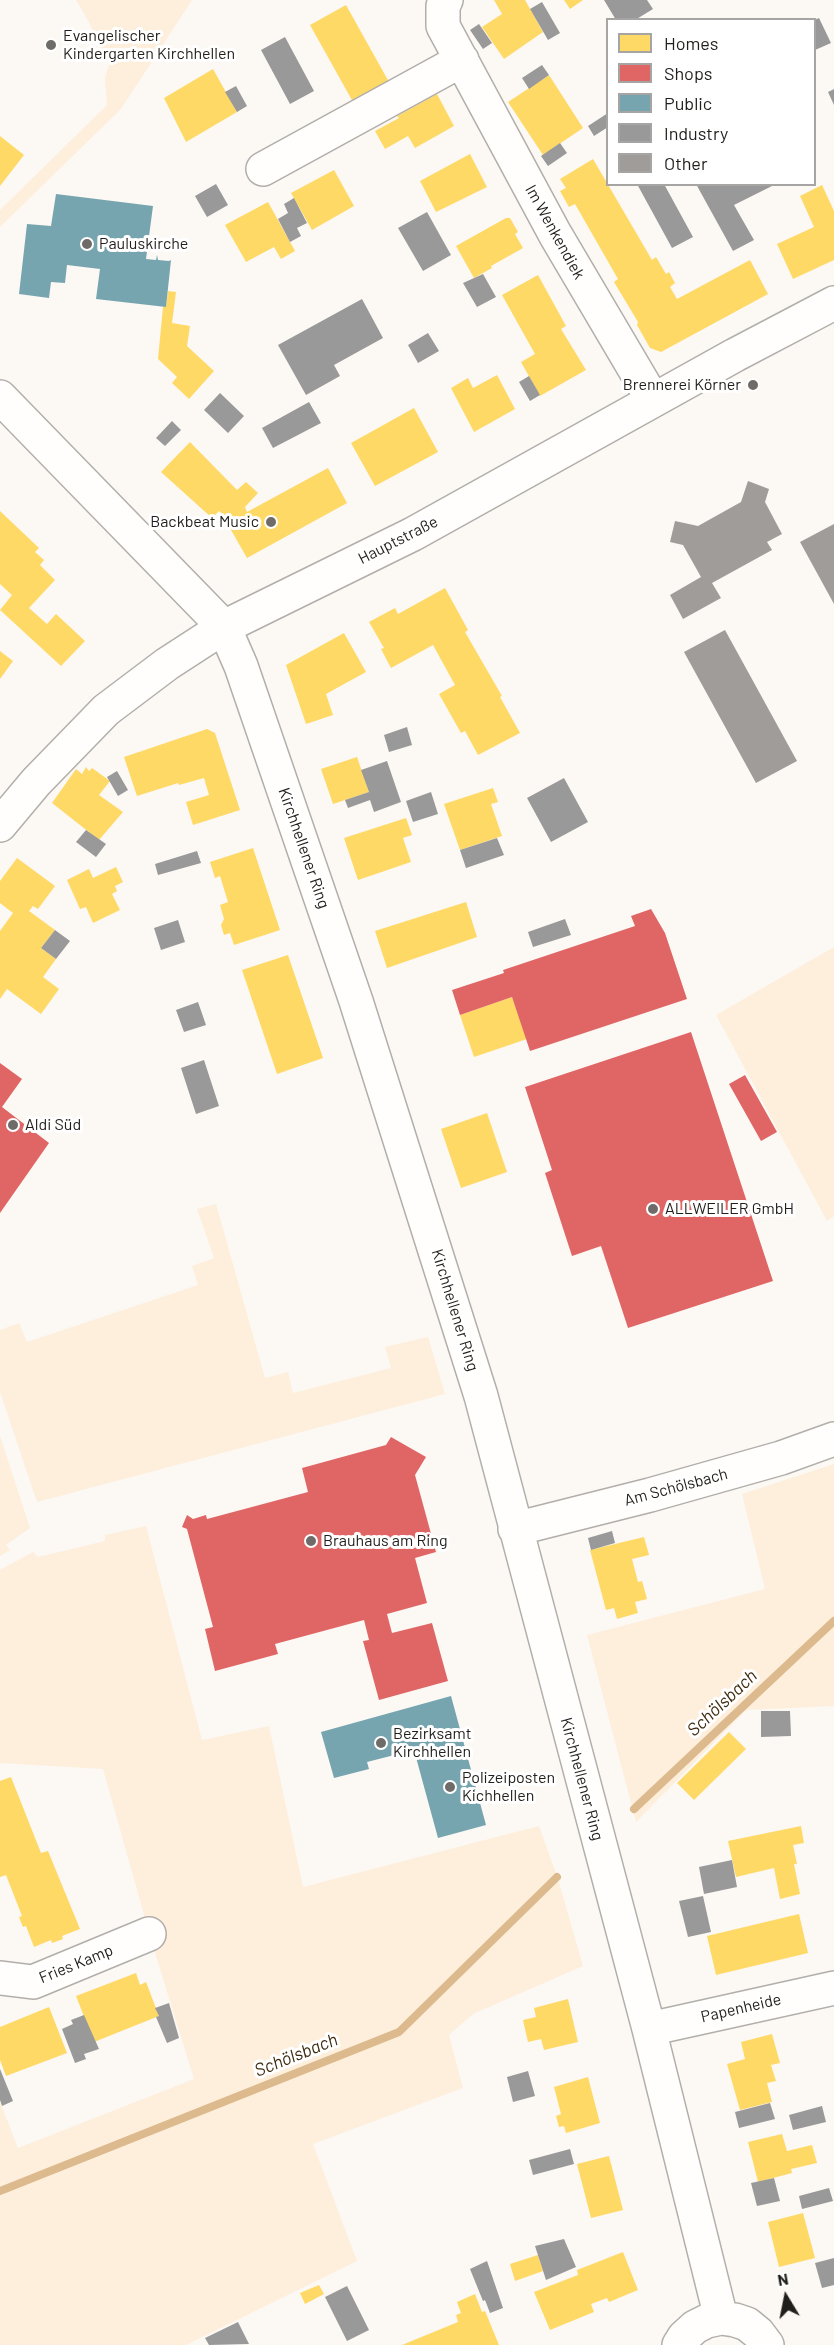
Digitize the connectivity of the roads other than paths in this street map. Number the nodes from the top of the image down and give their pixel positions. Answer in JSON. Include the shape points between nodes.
{"nodes":[{"id":1,"x":446,"y":0,"type":"edge"},
{"id":2,"x":462,"y":60,"type":"junction"},
{"id":3,"x":263,"y":169,"type":"dead end"},
{"id":4,"x":834,"y":303,"type":"edge"},
{"id":5,"x":0,"y":397,"type":"edge"},
{"id":6,"x":654,"y":400,"type":"junction"},
{"id":7,"x":224,"y":627,"type":"junction"},
{"id":8,"x":0,"y":825,"type":"edge"},
{"id":9,"x":834,"y":1439,"type":"edge"},
{"id":10,"x":515,"y":1529,"type":"junction"},
{"id":11,"x":149,"y":1934,"type":"dead end"},
{"id":12,"x":0,"y":1978,"type":"edge"},
{"id":13,"x":834,"y":1988,"type":"edge"},
{"id":14,"x":649,"y":2029,"type":"junction"},
{"id":15,"x":721,"y":2318,"type":"junction"},
{"id":16,"x":679,"y":2345,"type":"edge"},
{"id":17,"x":767,"y":2345,"type":"edge"}],
"edges":[{"from":1,"to":2,"type":"street","name":"Im Wenkendiek","via":[[443,26]]},
{"from":2,"to":3,"type":"street"},
{"from":2,"to":6,"type":"street","name":"Im Wenkendiek","via":[[555,234]]},
{"from":4,"to":6,"type":"street","name":"Hauptstraße"},
{"from":5,"to":7,"type":"street","name":"Kirchhellener Ring"},
{"from":6,"to":7,"type":"street","name":"Hauptstraße","via":[[413,534]]},
{"from":7,"to":8,"type":"street","name":"Hauptstraße","via":[[106,710]]},
{"from":7,"to":10,"type":"street","name":"Kirchhellener Ring","via":[[241,666],[352,990],[453,1303]]},
{"from":9,"to":10,"type":"street","name":"Am Schölsbach","via":[[650,1495]]},
{"from":10,"to":14,"type":"street","name":"Kirchhellener Ring"},
{"from":11,"to":12,"type":"street","name":"Fries Kamp","via":[[33,1982]]},
{"from":13,"to":14,"type":"street","name":"Papenheide"},
{"from":14,"to":15,"type":"street","name":"Kirchhellener Ring"},
{"from":15,"to":16,"type":"street","via":[[695,2327]]},
{"from":15,"to":17,"type":"street","via":[[747,2325]]}]}
